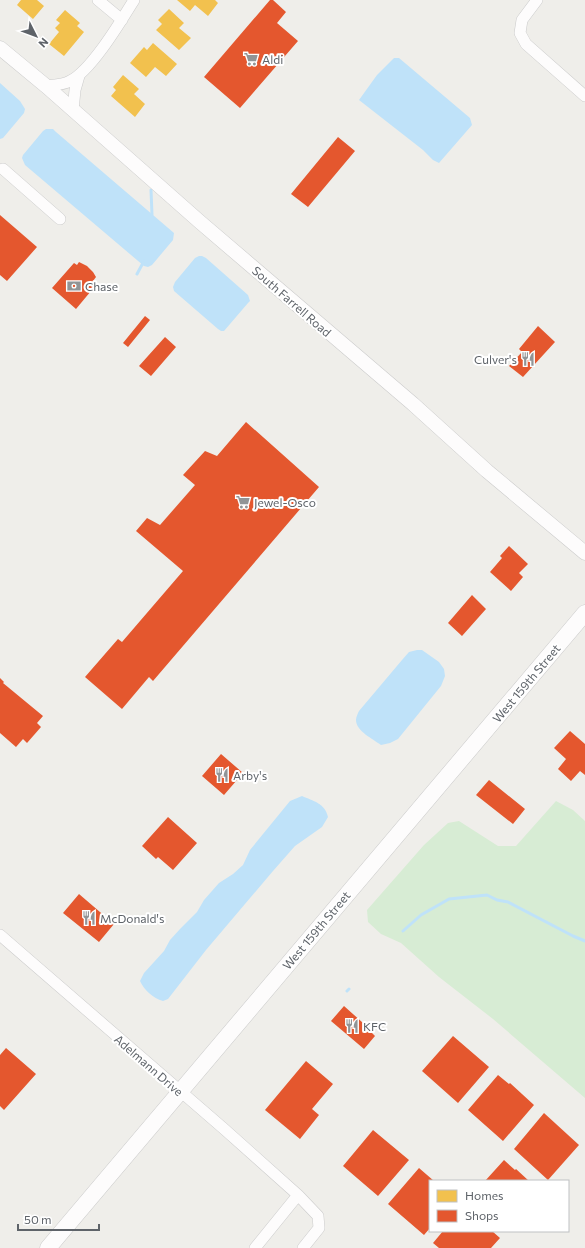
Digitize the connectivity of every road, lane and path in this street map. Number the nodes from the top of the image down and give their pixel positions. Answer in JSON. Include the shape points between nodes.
{"nodes":[{"id":1,"x":98,"y":0,"type":"edge"},
{"id":2,"x":134,"y":0,"type":"edge"},
{"id":3,"x":537,"y":0,"type":"edge"},
{"id":4,"x":122,"y":20,"type":"junction"},
{"id":5,"x":0,"y":48,"type":"edge"},
{"id":6,"x":79,"y":76,"type":"junction"},
{"id":7,"x":46,"y":86,"type":"junction"},
{"id":8,"x":585,"y":96,"type":"edge"},
{"id":9,"x":73,"y":111,"type":"junction"},
{"id":10,"x":3,"y":168,"type":"dead end"},
{"id":11,"x":60,"y":219,"type":"dead end"},
{"id":12,"x":585,"y":553,"type":"edge"},
{"id":13,"x":585,"y":613,"type":"edge"},
{"id":14,"x":0,"y":935,"type":"edge"},
{"id":15,"x":179,"y":1092,"type":"junction"},
{"id":16,"x":298,"y":1195,"type":"junction"},
{"id":17,"x":48,"y":1248,"type":"edge"},
{"id":18,"x":255,"y":1248,"type":"edge"},
{"id":19,"x":303,"y":1248,"type":"edge"}],
"edges":[{"from":1,"to":4,"type":"street"},
{"from":2,"to":4,"type":"street"},
{"from":3,"to":8,"type":"street","via":[[522,20],[520,33],[526,44]]},
{"from":4,"to":6,"type":"street"},
{"from":5,"to":7,"type":"street","name":"South Farrell Road"},
{"from":6,"to":7,"type":"street","via":[[68,82]]},
{"from":6,"to":9,"type":"street"},
{"from":7,"to":9,"type":"street","name":"South Farrell Road"},
{"from":9,"to":12,"type":"street","name":"South Farrell Road"},
{"from":10,"to":11,"type":"street"},
{"from":13,"to":15,"type":"main road","name":"West 159th Street"},
{"from":14,"to":15,"type":"street","name":"Adelmann Drive"},
{"from":15,"to":16,"type":"street","name":"Adelmann Drive"},
{"from":15,"to":17,"type":"main road","name":"West 159th Street"},
{"from":16,"to":18,"type":"street"},
{"from":16,"to":19,"type":"street","name":"Adelmann Drive","via":[[318,1216],[319,1228]]}]}
